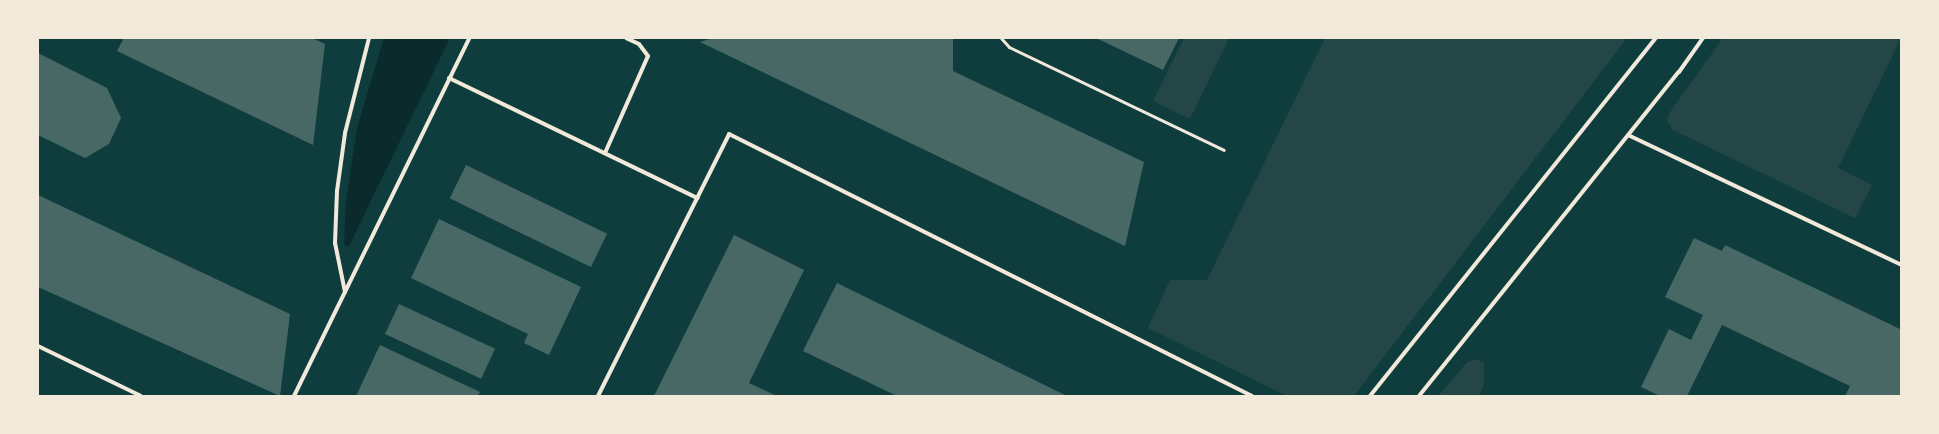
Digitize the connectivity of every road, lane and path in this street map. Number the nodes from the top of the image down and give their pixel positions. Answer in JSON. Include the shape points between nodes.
{"nodes":[{"id":1,"x":369,"y":38,"type":"edge"},
{"id":2,"x":469,"y":38,"type":"edge"},
{"id":3,"x":626,"y":38,"type":"edge"},
{"id":4,"x":1001,"y":38,"type":"edge"},
{"id":5,"x":1656,"y":38,"type":"edge"},
{"id":6,"x":1703,"y":38,"type":"edge"},
{"id":7,"x":450,"y":78,"type":"junction"},
{"id":8,"x":1628,"y":136,"type":"junction"},
{"id":9,"x":1224,"y":150,"type":"dead end"},
{"id":10,"x":604,"y":153,"type":"junction"},
{"id":11,"x":697,"y":198,"type":"junction"},
{"id":12,"x":1902,"y":266,"type":"edge"},
{"id":13,"x":345,"y":292,"type":"junction"},
{"id":14,"x":38,"y":346,"type":"edge"},
{"id":15,"x":141,"y":396,"type":"edge"},
{"id":16,"x":294,"y":396,"type":"edge"},
{"id":17,"x":598,"y":396,"type":"edge"},
{"id":18,"x":1252,"y":396,"type":"edge"},
{"id":19,"x":1370,"y":396,"type":"edge"},
{"id":20,"x":1419,"y":396,"type":"edge"}],
"edges":[{"from":1,"to":13,"type":"lane","via":[[345,133],[337,191],[335,243]]},
{"from":2,"to":7,"type":"lane"},
{"from":3,"to":10,"type":"lane","via":[[639,44],[648,56]]},
{"from":4,"to":9,"type":"path","via":[[1009,47]]},
{"from":5,"to":19,"type":"lane"},
{"from":6,"to":8,"type":"lane"},
{"from":7,"to":10,"type":"lane"},
{"from":7,"to":13,"type":"lane"},
{"from":8,"to":12,"type":"lane"},
{"from":8,"to":20,"type":"lane"},
{"from":10,"to":11,"type":"lane"},
{"from":11,"to":17,"type":"lane"},
{"from":11,"to":18,"type":"lane","via":[[729,134]]},
{"from":13,"to":16,"type":"lane"},
{"from":14,"to":15,"type":"lane"}]}
